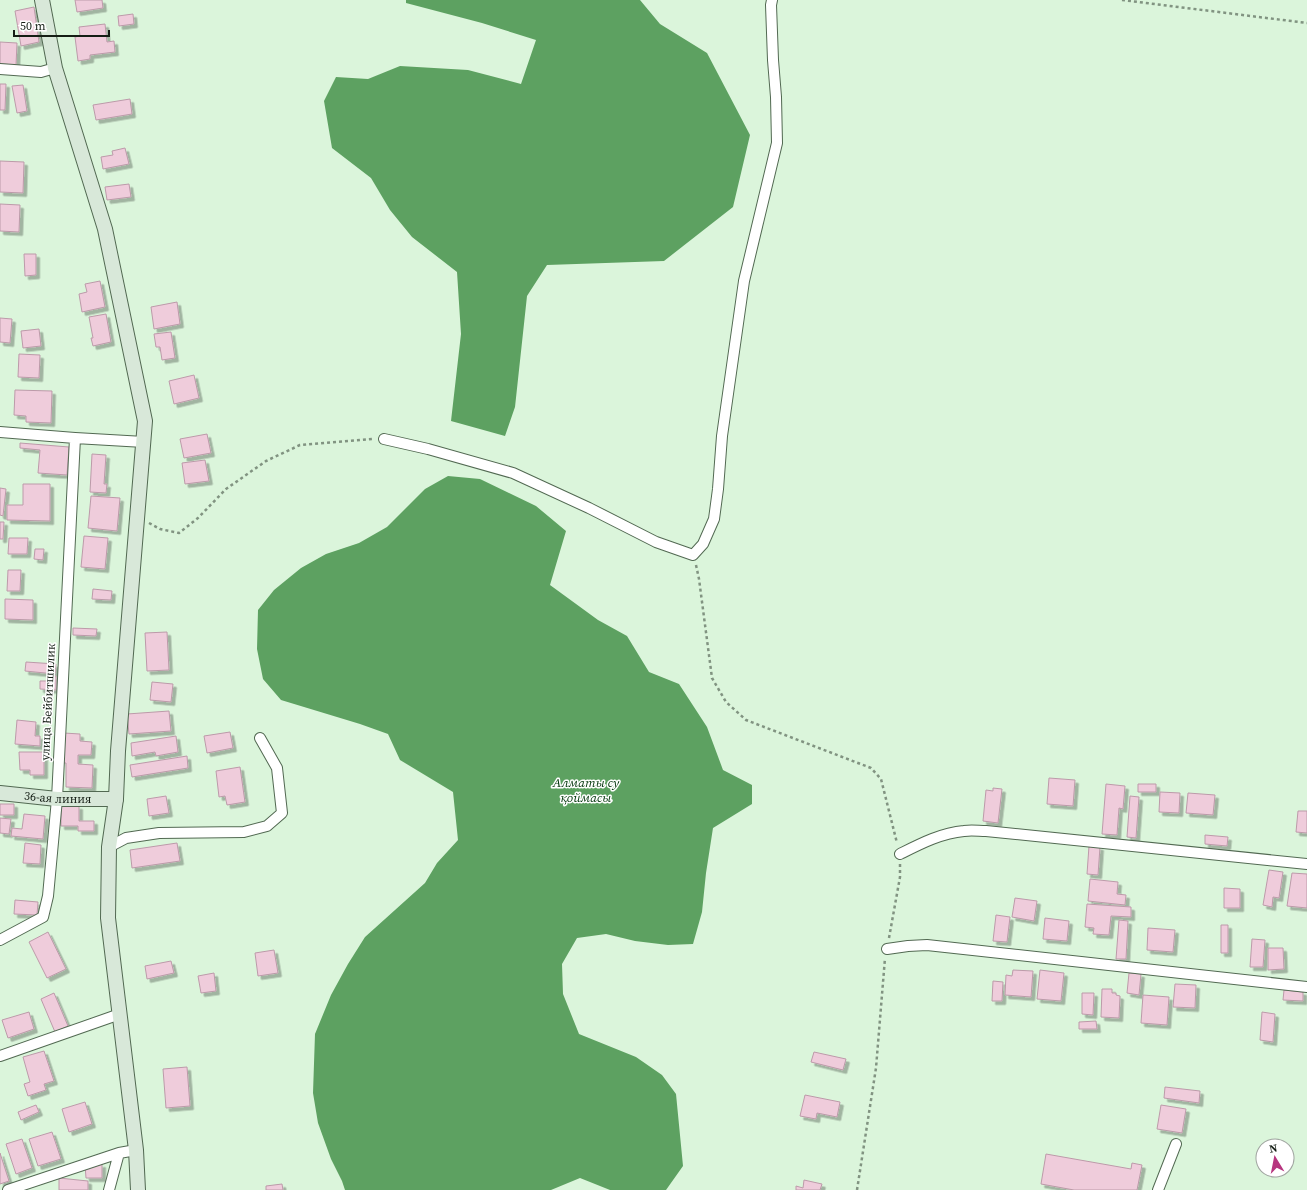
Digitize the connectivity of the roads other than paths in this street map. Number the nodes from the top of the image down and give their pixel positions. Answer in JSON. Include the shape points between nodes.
{"nodes":[{"id":1,"x":42,"y":0,"type":"edge"},
{"id":2,"x":772,"y":0,"type":"edge"},
{"id":3,"x":55,"y":68,"type":"junction"},
{"id":4,"x":0,"y":69,"type":"edge"},
{"id":5,"x":0,"y":432,"type":"edge"},
{"id":6,"x":75,"y":438,"type":"junction"},
{"id":7,"x":384,"y":438,"type":"road end"},
{"id":8,"x":144,"y":442,"type":"junction"},
{"id":9,"x":260,"y":738,"type":"dead end"},
{"id":10,"x":0,"y":793,"type":"edge"},
{"id":11,"x":57,"y":798,"type":"junction"},
{"id":12,"x":116,"y":798,"type":"junction"},
{"id":13,"x":109,"y":847,"type":"junction"},
{"id":14,"x":900,"y":854,"type":"road end"},
{"id":15,"x":1307,"y":864,"type":"edge"},
{"id":16,"x":0,"y":940,"type":"edge"},
{"id":17,"x":886,"y":949,"type":"road end"},
{"id":18,"x":1307,"y":987,"type":"edge"},
{"id":19,"x":120,"y":1014,"type":"junction"},
{"id":20,"x":0,"y":1056,"type":"edge"},
{"id":21,"x":1176,"y":1144,"type":"dead end"},
{"id":22,"x":136,"y":1150,"type":"junction"},
{"id":23,"x":119,"y":1152,"type":"junction"},
{"id":24,"x":8,"y":1190,"type":"edge"},
{"id":25,"x":109,"y":1190,"type":"edge"},
{"id":26,"x":138,"y":1190,"type":"edge"},
{"id":27,"x":1158,"y":1190,"type":"edge"}],
"edges":[{"from":1,"to":3,"type":"street"},
{"from":2,"to":7,"type":"street","via":[[777,142],[744,281],[722,436],[714,519],[703,544],[693,555],[656,542],[513,473]]},
{"from":3,"to":4,"type":"street","via":[[41,72]]},
{"from":3,"to":8,"type":"street","via":[[105,229],[145,421]]},
{"from":5,"to":6,"type":"street"},
{"from":6,"to":8,"type":"street"},
{"from":6,"to":11,"type":"street","name":"улица Бейбитшилик"},
{"from":8,"to":12,"type":"street"},
{"from":9,"to":13,"type":"street","via":[[277,768],[282,813],[267,826],[244,832],[159,833],[126,838]]},
{"from":10,"to":11,"type":"street","name":"36-ая линия"},
{"from":11,"to":12,"type":"street","name":"36-ая линия"},
{"from":11,"to":16,"type":"street","name":"улица Бейбитшилик","via":[[48,896],[43,917]]},
{"from":12,"to":13,"type":"street"},
{"from":13,"to":19,"type":"street","via":[[108,918]]},
{"from":14,"to":15,"type":"street","via":[[920,843],[941,836],[964,831],[986,831]]},
{"from":17,"to":18,"type":"street","via":[[927,945]]},
{"from":19,"to":20,"type":"street"},
{"from":19,"to":22,"type":"street"},
{"from":21,"to":27,"type":"street"},
{"from":22,"to":23,"type":"street"},
{"from":22,"to":26,"type":"street"},
{"from":23,"to":24,"type":"street"},
{"from":23,"to":25,"type":"street"}]}
